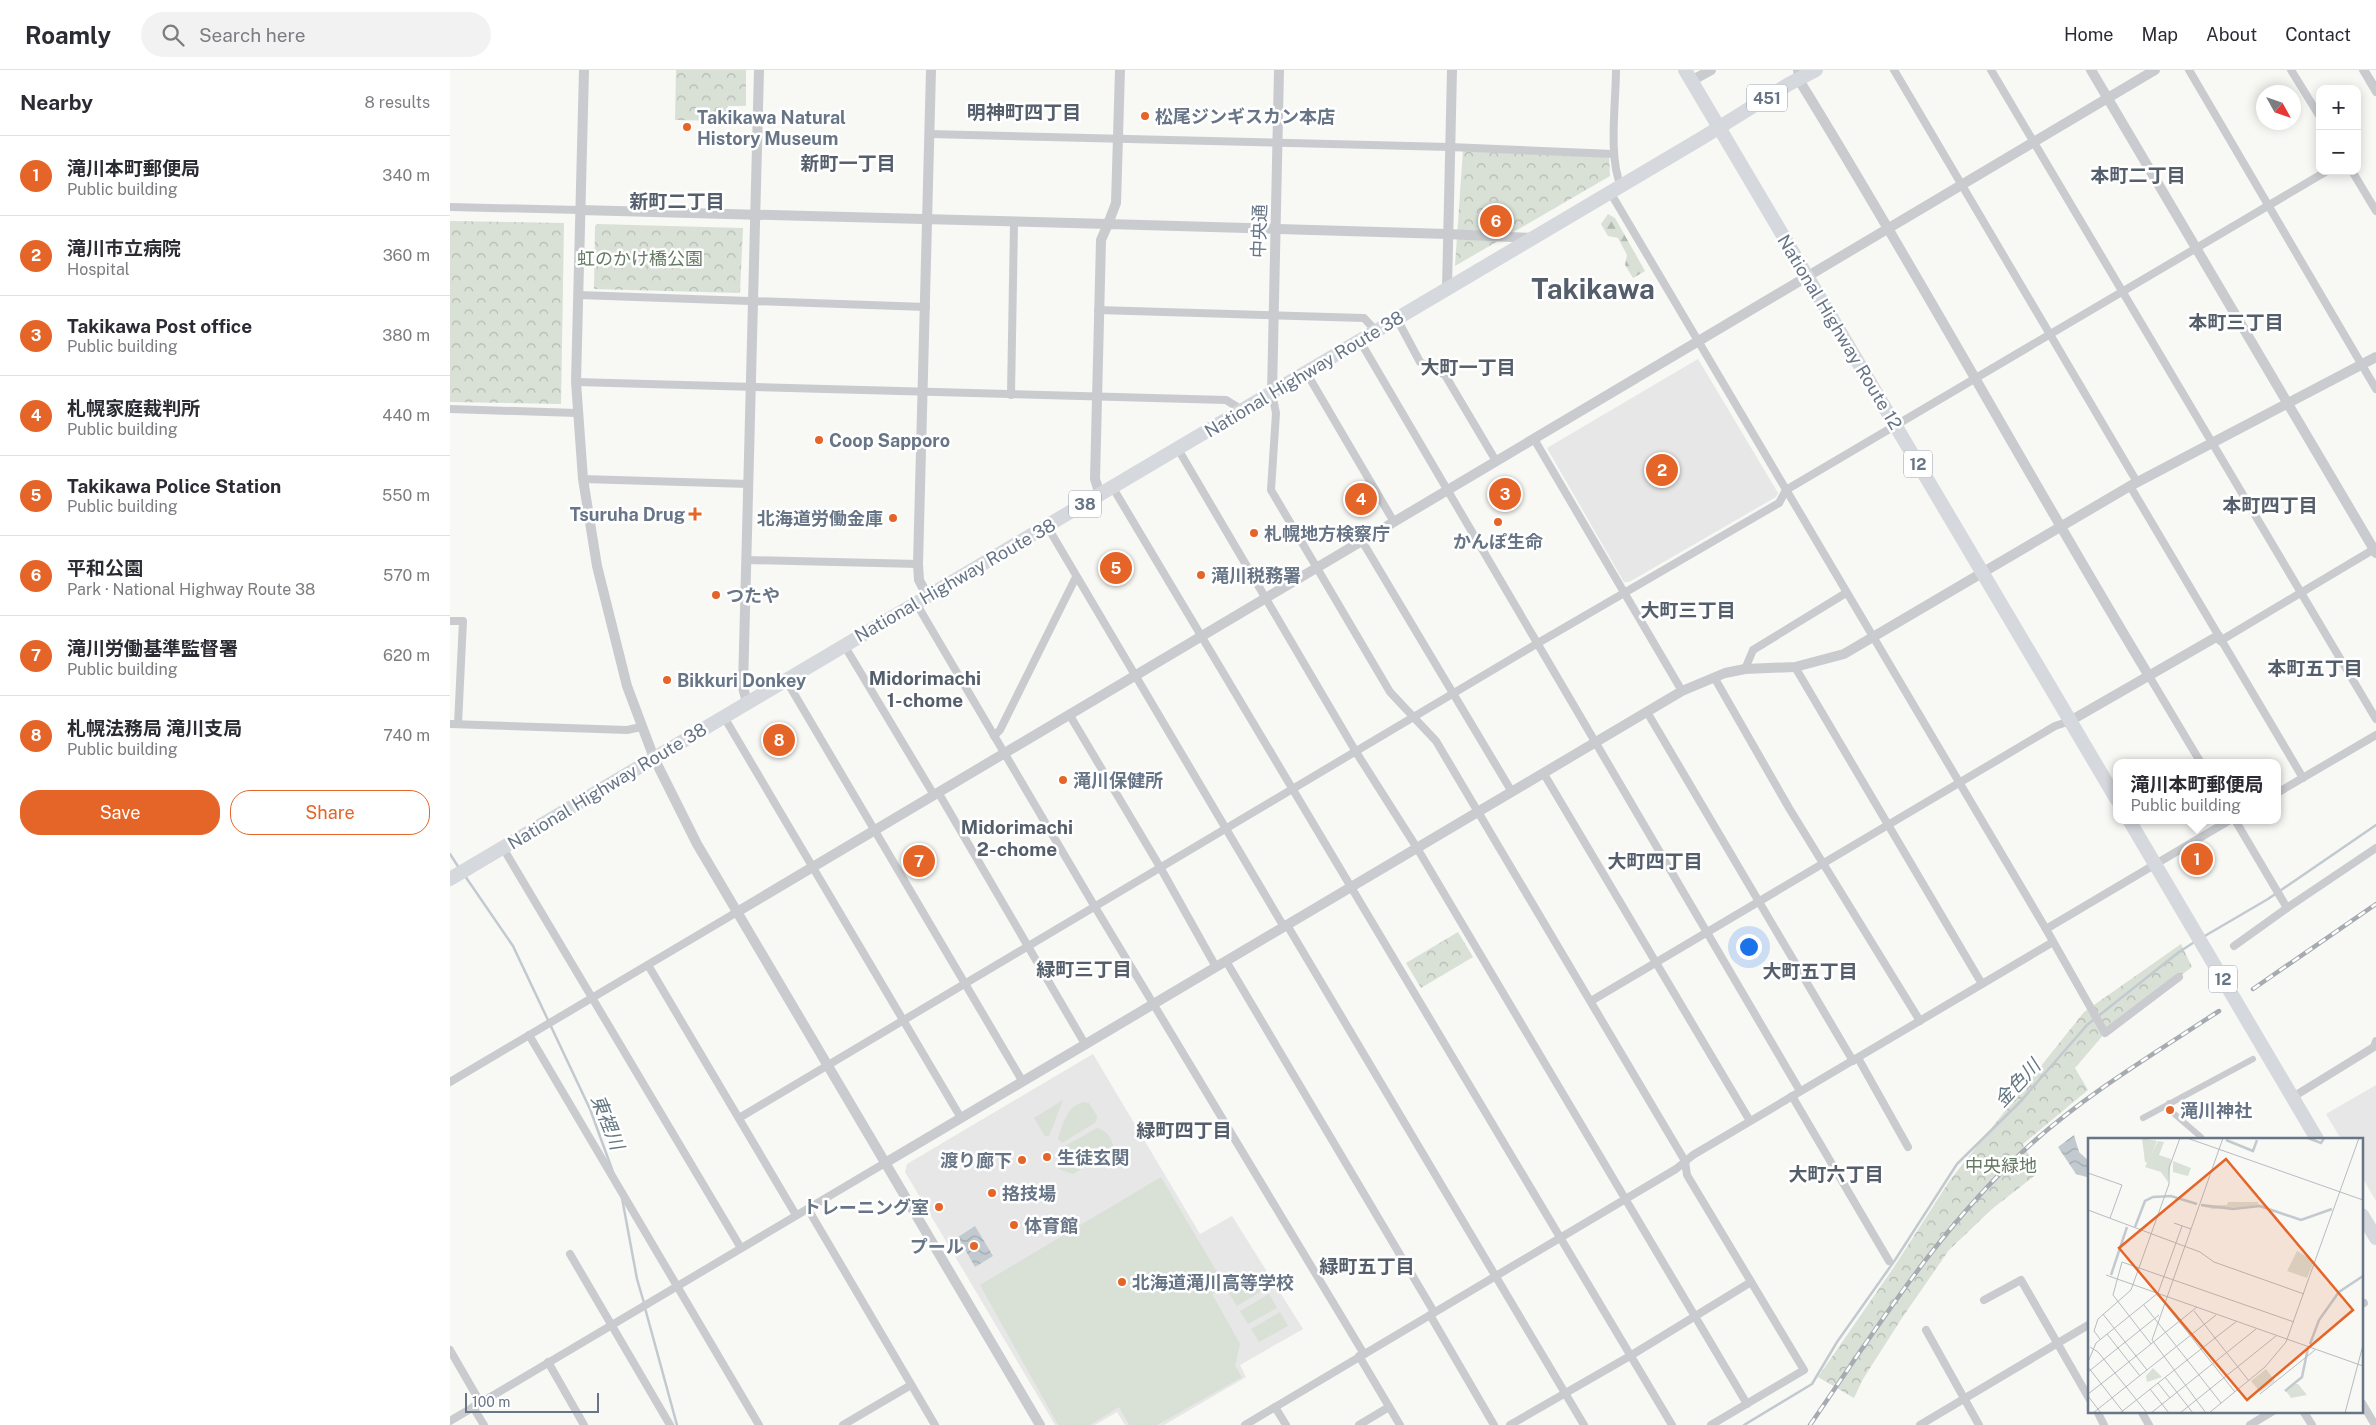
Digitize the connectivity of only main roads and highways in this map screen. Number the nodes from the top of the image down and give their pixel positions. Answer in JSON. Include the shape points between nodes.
{"nodes":[{"id":1,"x":1816,"y":70,"type":"edge"},
{"id":2,"x":1799,"y":75,"type":"edge"},
{"id":3,"x":1688,"y":76,"type":"edge"},
{"id":4,"x":1719,"y":128,"type":"junction"},
{"id":5,"x":2113,"y":793,"type":"edge"},
{"id":6,"x":2131,"y":824,"type":"edge"},
{"id":7,"x":450,"y":879,"type":"edge"},
{"id":8,"x":2316,"y":1138,"type":"edge"},
{"id":9,"x":2368,"y":1217,"type":"edge"},
{"id":10,"x":2376,"y":1238,"type":"edge"}],
"edges":[{"from":1,"to":2,"type":"highway","number":"451"},
{"from":2,"to":4,"type":"highway","number":"451"},
{"from":3,"to":4,"type":"highway","name":"National Highway Route 12","number":"12"},
{"from":4,"to":5,"type":"highway","name":"National Highway Route 12","number":"12"},
{"from":4,"to":7,"type":"highway","name":"National Highway Route 38","number":"38"},
{"from":6,"to":8,"type":"highway","number":"12"},
{"from":9,"to":10,"type":"highway"}]}
